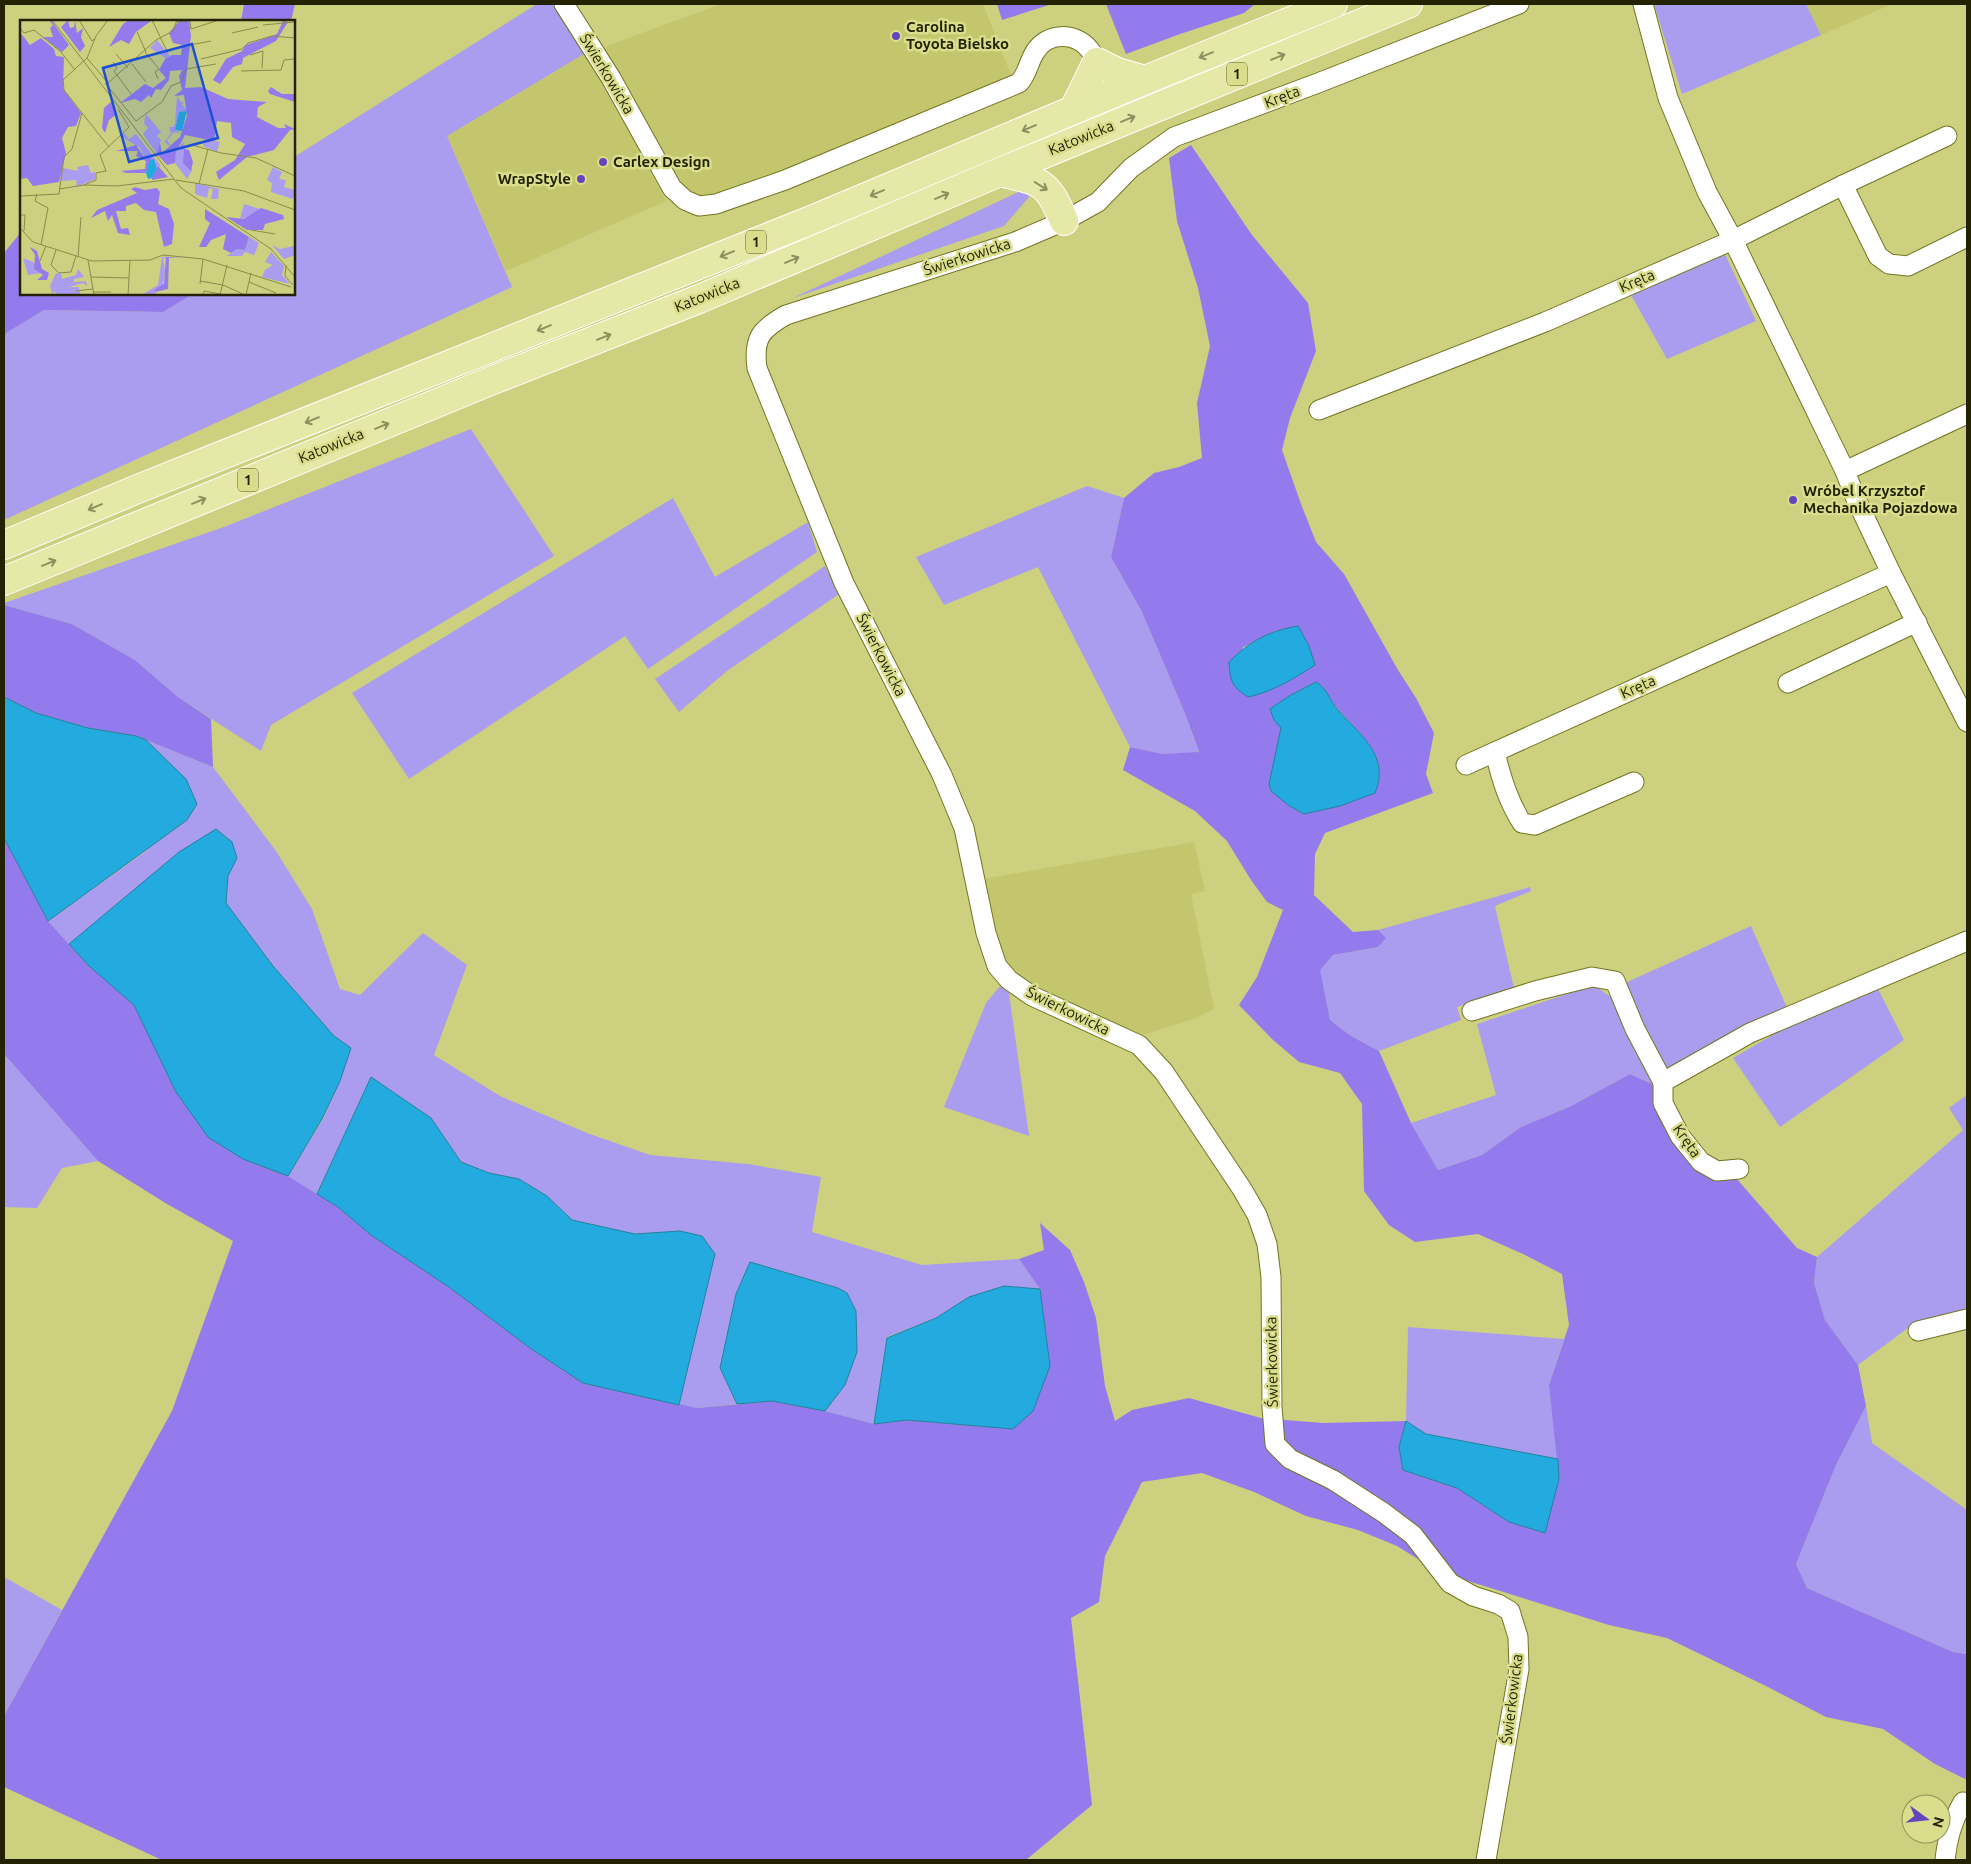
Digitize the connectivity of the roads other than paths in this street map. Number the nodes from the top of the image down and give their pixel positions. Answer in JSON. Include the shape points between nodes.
{"nodes":[{"id":1,"x":564,"y":4,"type":"edge"},
{"id":2,"x":1333,"y":4,"type":"edge"},
{"id":3,"x":1408,"y":4,"type":"edge"},
{"id":4,"x":1519,"y":4,"type":"edge"},
{"id":5,"x":1643,"y":4,"type":"edge"},
{"id":6,"x":1097,"y":62,"type":"junction"},
{"id":7,"x":1145,"y":80,"type":"junction"},
{"id":8,"x":1074,"y":109,"type":"junction"},
{"id":9,"x":1947,"y":136,"type":"dead end"},
{"id":10,"x":1000,"y":172,"type":"junction"},
{"id":11,"x":1843,"y":185,"type":"junction"},
{"id":12,"x":1064,"y":221,"type":"junction"},
{"id":13,"x":1967,"y":237,"type":"edge"},
{"id":14,"x":1733,"y":240,"type":"junction"},
{"id":15,"x":1319,"y":410,"type":"dead end"},
{"id":16,"x":1967,"y":414,"type":"edge"},
{"id":17,"x":1845,"y":471,"type":"junction"},
{"id":18,"x":4,"y":545,"type":"edge"},
{"id":19,"x":1891,"y":573,"type":"junction"},
{"id":20,"x":4,"y":581,"type":"edge"},
{"id":21,"x":1917,"y":622,"type":"junction"},
{"id":22,"x":1788,"y":683,"type":"dead end"},
{"id":23,"x":1967,"y":722,"type":"edge"},
{"id":24,"x":1495,"y":752,"type":"junction"},
{"id":25,"x":1466,"y":765,"type":"dead end"},
{"id":26,"x":1634,"y":782,"type":"dead end"},
{"id":27,"x":1967,"y":940,"type":"edge"},
{"id":28,"x":1472,"y":1011,"type":"dead end"},
{"id":29,"x":1663,"y":1082,"type":"junction"},
{"id":30,"x":1739,"y":1169,"type":"dead end"},
{"id":31,"x":1967,"y":1320,"type":"edge"},
{"id":32,"x":1918,"y":1331,"type":"dead end"},
{"id":33,"x":1963,"y":1802,"type":"dead end"},
{"id":34,"x":1486,"y":1860,"type":"edge"},
{"id":35,"x":1945,"y":1860,"type":"edge"}],
"edges":[{"from":1,"to":6,"type":"street","name":"Świerkowicka","via":[[611,78],[672,188],[685,200],[699,206],[716,204],[785,180],[1019,83],[1035,50],[1057,36],[1069,36],[1080,41]]},
{"from":2,"to":7,"type":"main road","name":"Katowicka","number":"1","one_way":true},
{"from":10,"to":3,"type":"main road","name":"Katowicka","number":"1","one_way":true},
{"from":4,"to":12,"type":"street","name":"Kręta","via":[[1174,137],[1131,168],[1098,202]]},
{"from":5,"to":14,"type":"street","via":[[1668,98],[1707,192]]},
{"from":6,"to":7,"type":"main road"},
{"from":6,"to":8,"type":"main road"},
{"from":7,"to":8,"type":"main road","name":"Katowicka","number":"1"},
{"from":8,"to":18,"type":"main road","name":"Katowicka","number":"1","one_way":true,"via":[[809,221]]},
{"from":9,"to":11,"type":"street","name":"Kręta"},
{"from":10,"to":12,"type":"main road","one_way":true,"via":[[1044,186],[1054,197]]},
{"from":20,"to":10,"type":"main road","name":"Katowicka","number":"1","one_way":true,"via":[[699,299]]},
{"from":11,"to":13,"type":"street","via":[[1878,256],[1889,264],[1908,266]]},
{"from":11,"to":14,"type":"street","name":"Kręta"},
{"from":12,"to":34,"type":"street","name":"Świerkowicka","via":[[1015,242],[786,315],[760,334],[755,351],[757,368],[841,575],[942,774],[964,828],[986,933],[997,966],[1009,980],[1032,996],[1139,1045],[1164,1072],[1257,1215],[1267,1244],[1271,1277],[1275,1444],[1290,1459],[1333,1480],[1414,1535],[1450,1583],[1510,1611],[1518,1637],[1519,1669]]},
{"from":14,"to":15,"type":"street","name":"Kręta","via":[[1545,322]]},
{"from":14,"to":17,"type":"street"},
{"from":16,"to":17,"type":"street"},
{"from":17,"to":19,"type":"street"},
{"from":19,"to":21,"type":"street"},
{"from":19,"to":24,"type":"street","name":"Kręta"},
{"from":21,"to":22,"type":"street"},
{"from":21,"to":23,"type":"street"},
{"from":24,"to":25,"type":"street","name":"Kręta"},
{"from":24,"to":26,"type":"street","via":[[1512,807],[1522,824],[1536,825]]},
{"from":27,"to":29,"type":"street","via":[[1750,1033]]},
{"from":28,"to":29,"type":"street","name":"Kręta","via":[[1592,977],[1615,981],[1635,1029]]},
{"from":29,"to":30,"type":"street","name":"Kręta","via":[[1663,1103],[1680,1136],[1701,1162],[1716,1171]]},
{"from":31,"to":32,"type":"street"},
{"from":33,"to":35,"type":"street","via":[[1954,1817]]}]}
